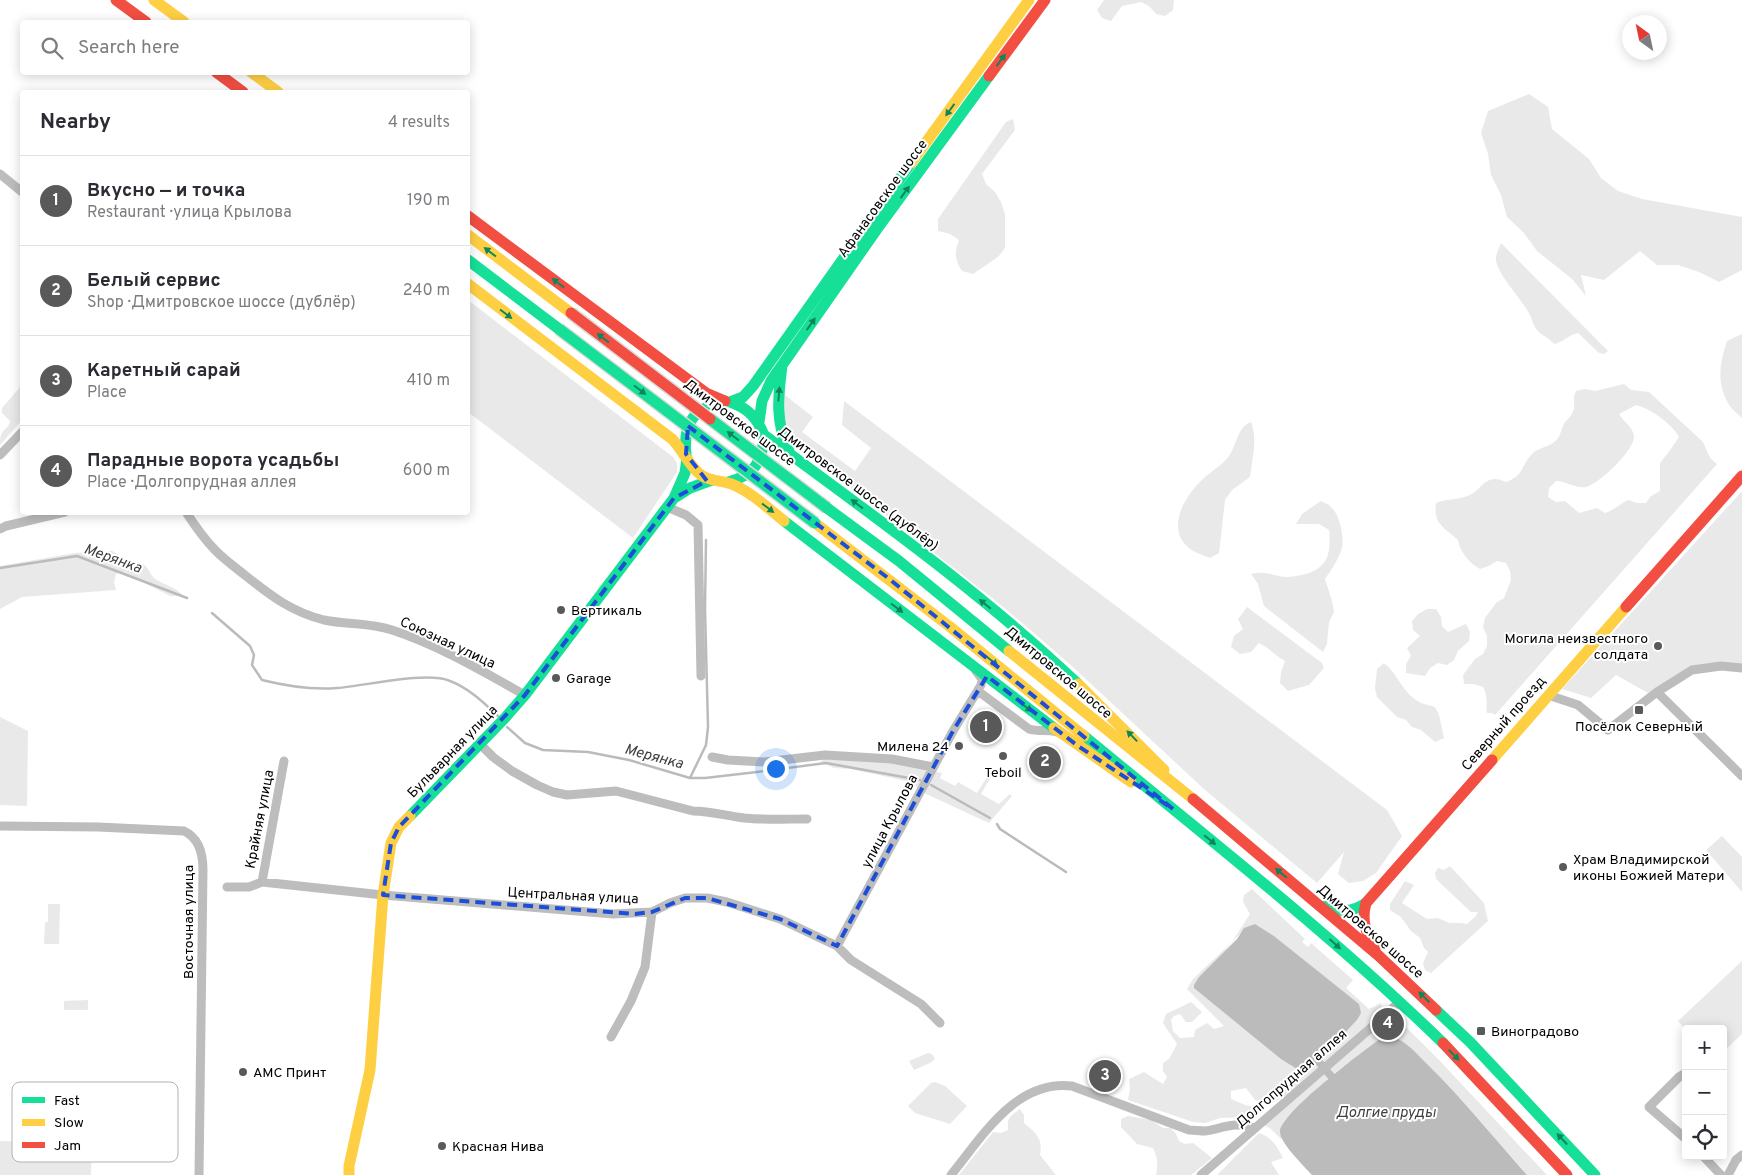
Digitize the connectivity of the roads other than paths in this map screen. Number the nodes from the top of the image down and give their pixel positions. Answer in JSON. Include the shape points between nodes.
{"nodes":[{"id":1,"x":116,"y":0,"type":"edge"},
{"id":2,"x":154,"y":0,"type":"edge"},
{"id":3,"x":1029,"y":0,"type":"edge"},
{"id":4,"x":1045,"y":0,"type":"edge"},
{"id":5,"x":143,"y":20,"type":"edge"},
{"id":6,"x":181,"y":20,"type":"edge"},
{"id":7,"x":220,"y":75,"type":"edge"},
{"id":8,"x":255,"y":75,"type":"edge"},
{"id":9,"x":256,"y":75,"type":"edge"},
{"id":10,"x":238,"y":90,"type":"edge"},
{"id":11,"x":275,"y":90,"type":"edge"},
{"id":12,"x":282,"y":90,"type":"edge"},
{"id":13,"x":0,"y":174,"type":"edge"},
{"id":14,"x":20,"y":190,"type":"edge"},
{"id":15,"x":470,"y":217,"type":"edge"},
{"id":16,"x":470,"y":237,"type":"edge"},
{"id":17,"x":470,"y":262,"type":"edge"},
{"id":18,"x":470,"y":286,"type":"edge"},
{"id":19,"x":783,"y":364,"type":"junction"},
{"id":20,"x":728,"y":402,"type":"junction"},
{"id":21,"x":759,"y":422,"type":"junction"},
{"id":22,"x":20,"y":434,"type":"edge"},
{"id":23,"x":764,"y":435,"type":"junction"},
{"id":24,"x":0,"y":455,"type":"edge"},
{"id":25,"x":687,"y":456,"type":"junction"},
{"id":26,"x":792,"y":456,"type":"junction"},
{"id":27,"x":1742,"y":477,"type":"edge"},
{"id":28,"x":712,"y":480,"type":"junction"},
{"id":29,"x":728,"y":482,"type":"junction"},
{"id":30,"x":670,"y":503,"type":"junction"},
{"id":31,"x":52,"y":515,"type":"edge"},
{"id":32,"x":188,"y":515,"type":"edge"},
{"id":33,"x":0,"y":529,"type":"edge"},
{"id":34,"x":966,"y":660,"type":"junction"},
{"id":35,"x":1742,"y":668,"type":"edge"},
{"id":36,"x":701,"y":676,"type":"dead end"},
{"id":37,"x":978,"y":691,"type":"junction"},
{"id":38,"x":1657,"y":692,"type":"junction"},
{"id":39,"x":1548,"y":695,"type":"junction"},
{"id":40,"x":525,"y":696,"type":"junction"},
{"id":41,"x":1062,"y":734,"type":"junction"},
{"id":42,"x":480,"y":744,"type":"junction"},
{"id":43,"x":712,"y":757,"type":"dead end"},
{"id":44,"x":284,"y":761,"type":"dead end"},
{"id":45,"x":933,"y":767,"type":"junction"},
{"id":46,"x":1742,"y":776,"type":"edge"},
{"id":47,"x":1190,"y":796,"type":"junction"},
{"id":48,"x":1172,"y":809,"type":"junction"},
{"id":49,"x":807,"y":819,"type":"dead end"},
{"id":50,"x":0,"y":826,"type":"edge"},
{"id":51,"x":262,"y":882,"type":"junction"},
{"id":52,"x":227,"y":887,"type":"dead end"},
{"id":53,"x":383,"y":895,"type":"junction"},
{"id":54,"x":1366,"y":903,"type":"junction"},
{"id":55,"x":1319,"y":904,"type":"junction"},
{"id":56,"x":652,"y":912,"type":"junction"},
{"id":57,"x":837,"y":946,"type":"junction"},
{"id":58,"x":1379,"y":956,"type":"junction"},
{"id":59,"x":1400,"y":1001,"type":"junction"},
{"id":60,"x":940,"y":1023,"type":"dead end"},
{"id":61,"x":610,"y":1037,"type":"dead end"},
{"id":62,"x":1682,"y":1075,"type":"edge"},
{"id":63,"x":1254,"y":1128,"type":"junction"},
{"id":64,"x":1682,"y":1136,"type":"edge"},
{"id":65,"x":1742,"y":1154,"type":"edge"},
{"id":66,"x":1706,"y":1160,"type":"edge"},
{"id":67,"x":199,"y":1175,"type":"edge"},
{"id":68,"x":350,"y":1175,"type":"edge"},
{"id":69,"x":951,"y":1175,"type":"edge"},
{"id":70,"x":1201,"y":1175,"type":"edge"},
{"id":71,"x":1567,"y":1175,"type":"edge"},
{"id":72,"x":1595,"y":1175,"type":"edge"},
{"id":73,"x":1721,"y":1175,"type":"edge"},
{"id":74,"x":1728,"y":1175,"type":"edge"}],
"edges":[{"from":1,"to":5,"type":"main road"},
{"from":2,"to":6,"type":"main road"},
{"from":3,"to":20,"type":"main road","name":"Афанасовское шоссе","one_way":true,"via":[[753,386],[744,397]]},
{"from":19,"to":4,"type":"main road","name":"Афанасовское шоссе","one_way":true,"via":[[877,229]]},
{"from":7,"to":10,"type":"main road"},
{"from":8,"to":11,"type":"main road"},
{"from":9,"to":12,"type":"main road"},
{"from":13,"to":14,"type":"street"},
{"from":20,"to":15,"type":"main road","name":"Дмитровское шоссе (дублёр)","one_way":true,"via":[[706,393]]},
{"from":47,"to":16,"type":"main road","name":"Дмитровское шоссе","one_way":true,"bridge":true,"via":[[906,567]]},
{"from":17,"to":48,"type":"main road","one_way":true,"bridge":true,"via":[[888,578]]},
{"from":18,"to":25,"type":"main road","one_way":true,"via":[[672,439]]},
{"from":19,"to":21,"type":"main road","name":"Афанасовское шоссе","via":[[764,392]]},
{"from":26,"to":19,"type":"main road","one_way":true,"via":[[785,444],[778,414]]},
{"from":20,"to":21,"type":"main road","name":"Дмитровское шоссе (дублёр)","via":[[751,412]]},
{"from":20,"to":25,"type":"main road","via":[[705,407],[689,422],[684,444]]},
{"from":21,"to":23,"type":"main road","name":"Дмитровское шоссе (дублёр)"},
{"from":22,"to":24,"type":"street"},
{"from":23,"to":26,"type":"main road","name":"Дмитровское шоссе (дублёр)"},
{"from":23,"to":29,"type":"main road","via":[[764,450],[752,472]]},
{"from":25,"to":28,"type":"main road","via":[[700,474]]},
{"from":25,"to":30,"type":"main road","via":[[685,473]]},
{"from":47,"to":26,"type":"main road","name":"Дмитровское шоссе (дублёр)","one_way":true,"via":[[1118,721],[1013,626]]},
{"from":27,"to":39,"type":"main road","name":"Северный проезд"},
{"from":28,"to":29,"type":"main road"},
{"from":28,"to":30,"type":"main road","via":[[690,488]]},
{"from":29,"to":34,"type":"main road","one_way":true,"via":[[744,490]]},
{"from":30,"to":36,"type":"street","via":[[698,525]]},
{"from":30,"to":40,"type":"main road","name":"Бульварная улица"},
{"from":31,"to":33,"type":"street"},
{"from":32,"to":40,"type":"street","name":"Союзная улица","via":[[217,552],[286,606],[327,620],[392,630],[466,663]]},
{"from":34,"to":37,"type":"street","via":[[982,679]]},
{"from":34,"to":41,"type":"main road","one_way":true},
{"from":35,"to":38,"type":"street","via":[[1721,666],[1692,670]]},
{"from":37,"to":41,"type":"street","via":[[1029,728]]},
{"from":37,"to":45,"type":"street","name":"улица Крылова"},
{"from":38,"to":39,"type":"street","via":[[1608,730],[1578,705]]},
{"from":38,"to":46,"type":"street"},
{"from":39,"to":54,"type":"main road","name":"Северный проезд"},
{"from":40,"to":42,"type":"main road","name":"Бульварная улица"},
{"from":41,"to":48,"type":"main road"},
{"from":42,"to":49,"type":"street","via":[[512,771],[559,794],[616,791],[693,811],[743,818]]},
{"from":42,"to":53,"type":"main road","name":"Бульварная улица","via":[[399,827],[391,842]]},
{"from":43,"to":45,"type":"street","via":[[765,762],[825,755],[892,759]]},
{"from":44,"to":51,"type":"street","name":"Крайняя улица"},
{"from":45,"to":57,"type":"street","name":"улица Крылова"},
{"from":55,"to":47,"type":"main road","name":"Дмитровское шоссе","one_way":true},
{"from":48,"to":59,"type":"main road","one_way":true},
{"from":50,"to":67,"type":"street","name":"Восточная улица","via":[[184,831],[192,835],[199,846],[203,870]]},
{"from":51,"to":52,"type":"street","name":"Центральная улица","via":[[249,887]]},
{"from":51,"to":53,"type":"street","name":"Центральная улица"},
{"from":53,"to":56,"type":"street","name":"Центральная улица","via":[[613,914]]},
{"from":53,"to":68,"type":"main road","name":"Бульварная улица","via":[[370,1070],[349,1166]]},
{"from":54,"to":55,"type":"main road","via":[[1350,912]]},
{"from":54,"to":58,"type":"main road","via":[[1364,928]]},
{"from":55,"to":58,"type":"main road","name":"Дмитровское шоссе"},
{"from":56,"to":57,"type":"street","name":"Центральная улица","via":[[685,898],[707,898],[780,919]]},
{"from":56,"to":61,"type":"street","via":[[645,967],[632,1001]]},
{"from":57,"to":60,"type":"street","name":"Центральная улица","via":[[851,960],[921,1004]]},
{"from":72,"to":58,"type":"main road","name":"Дмитровское шоссе","one_way":true,"via":[[1470,1042]]},
{"from":59,"to":63,"type":"street","name":"Долгопрудная аллея"},
{"from":59,"to":71,"type":"main road","one_way":true,"via":[[1491,1092]]},
{"from":62,"to":64,"type":"street","via":[[1649,1107]]},
{"from":63,"to":69,"type":"street","via":[[1238,1124],[1204,1131],[1189,1130],[1060,1084],[1026,1095],[1002,1112]]},
{"from":63,"to":70,"type":"street","name":"Долгопрудная аллея"},
{"from":65,"to":74,"type":"street"},
{"from":66,"to":73,"type":"street"}]}
